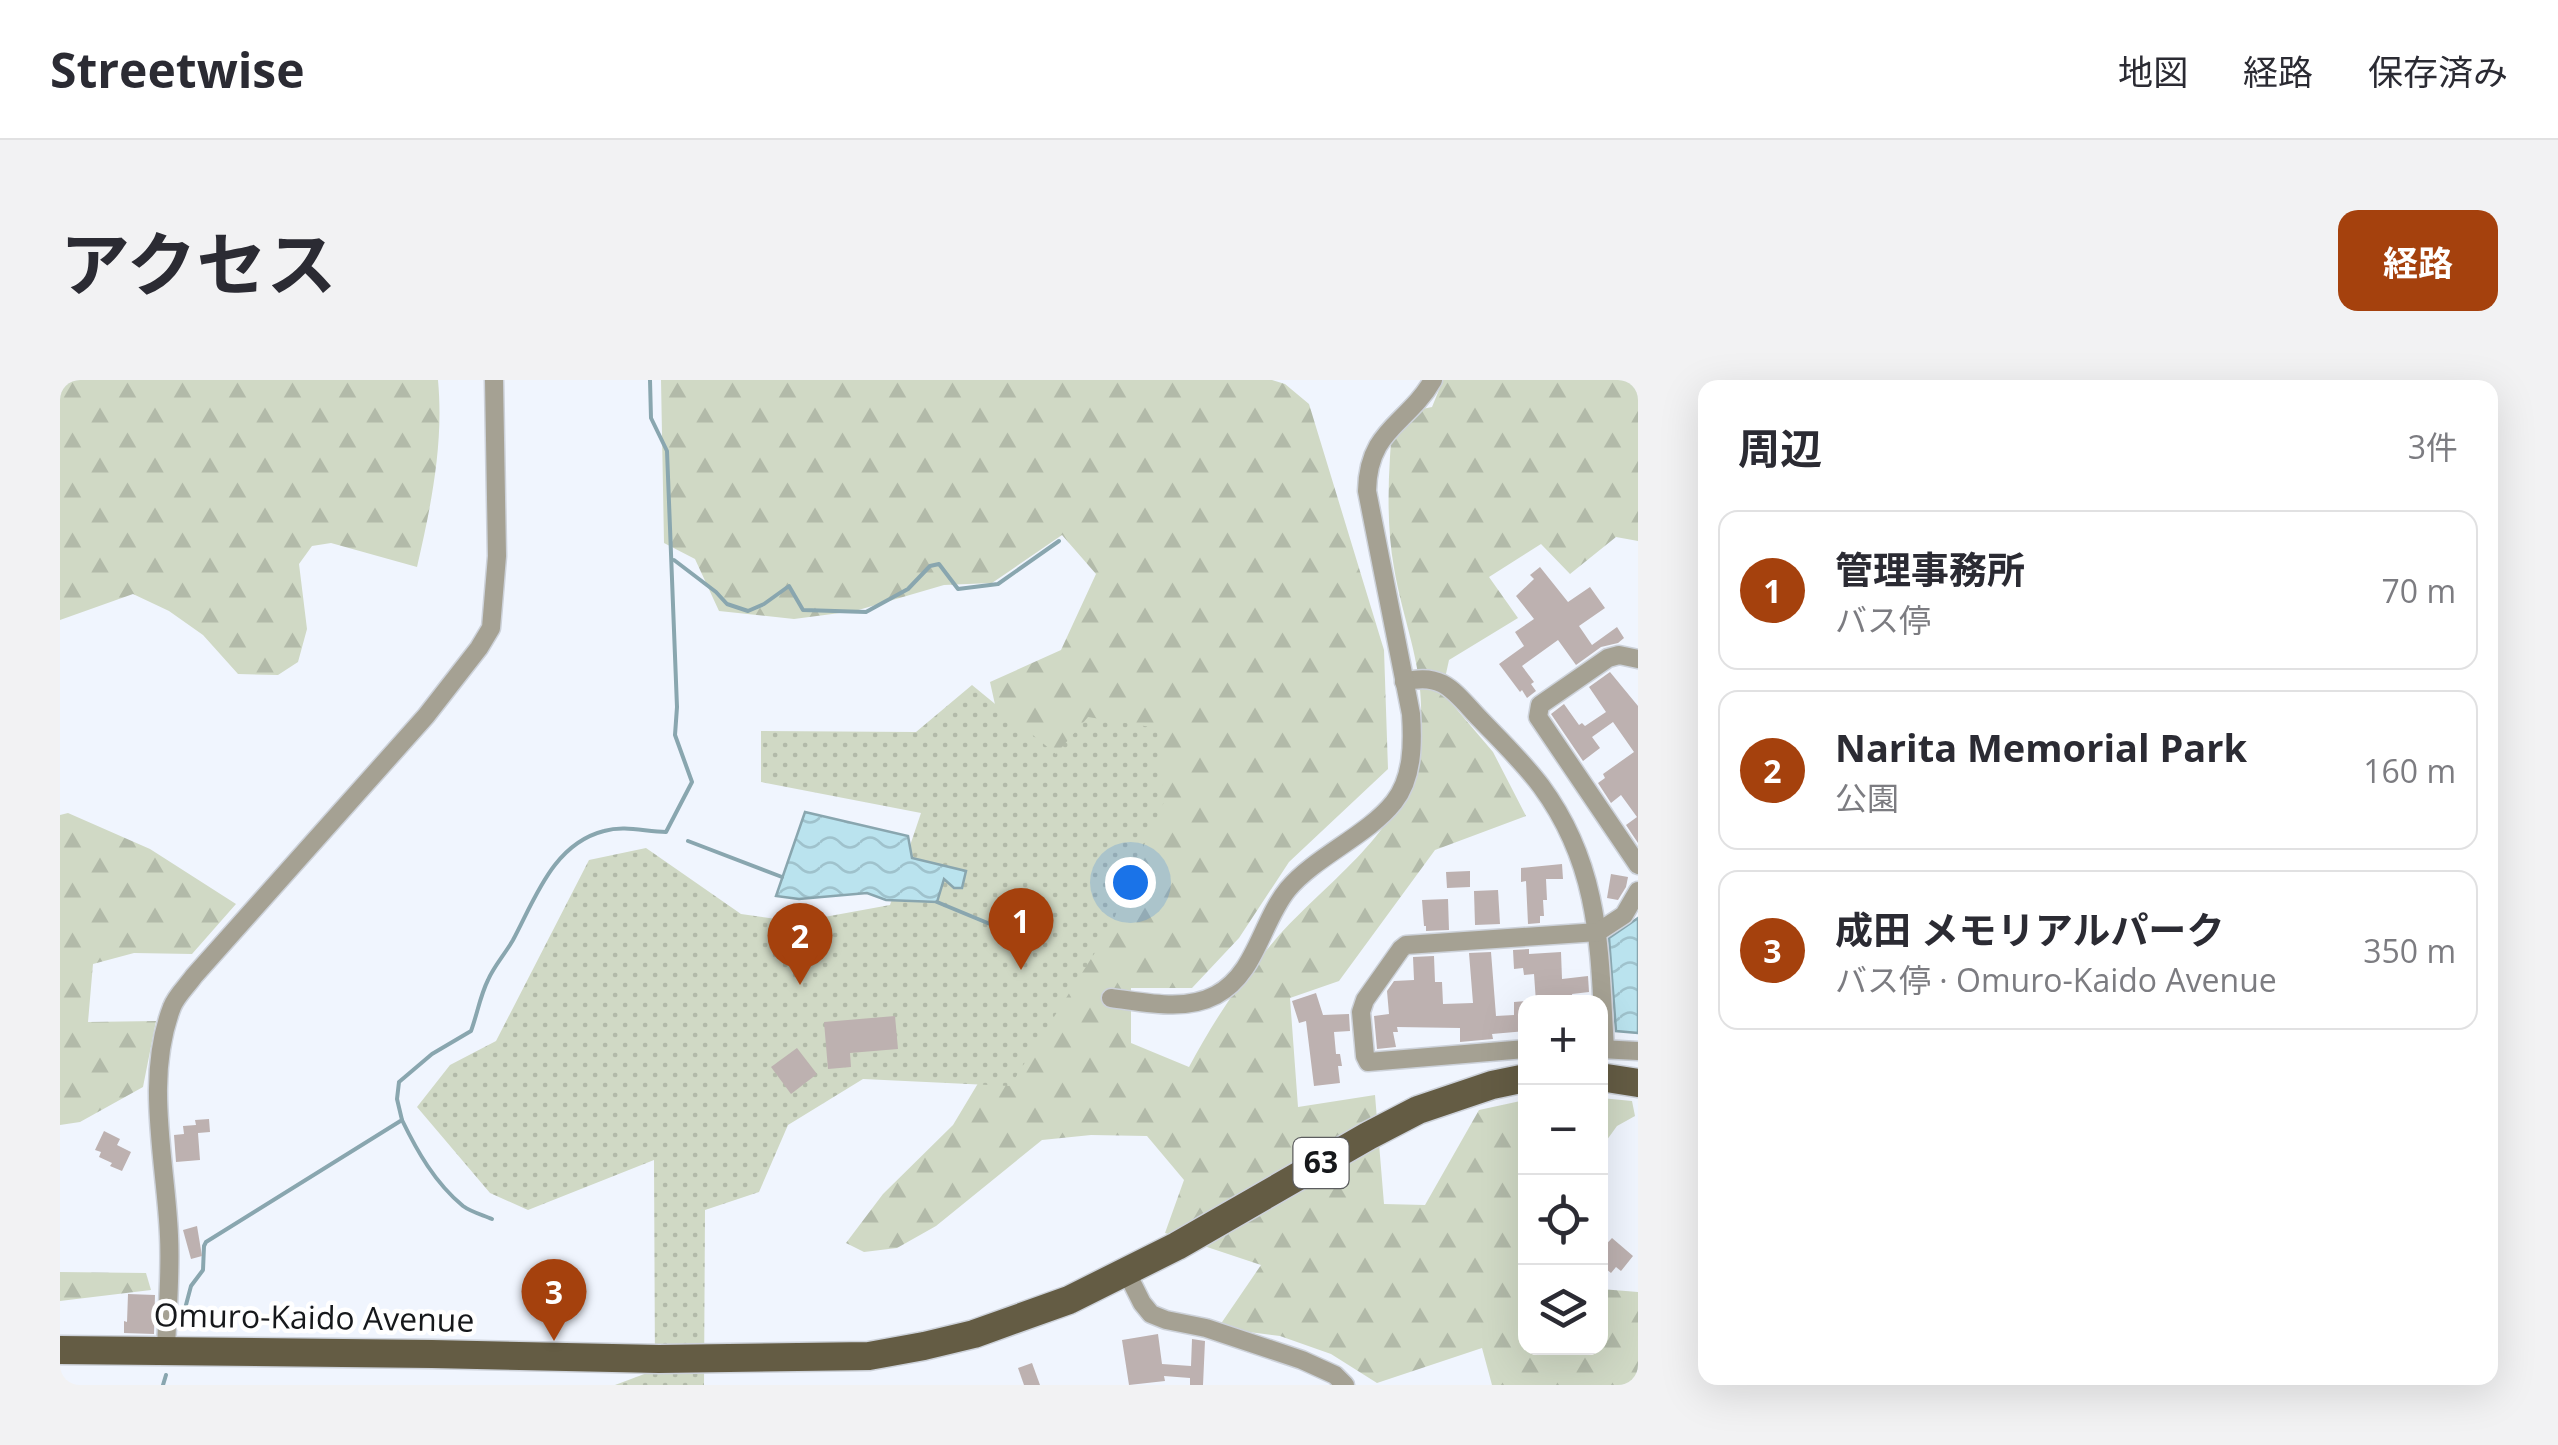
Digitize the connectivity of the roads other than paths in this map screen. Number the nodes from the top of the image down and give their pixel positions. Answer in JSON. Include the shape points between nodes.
{"nodes":[{"id":1,"x":494,"y":380,"type":"edge"},
{"id":2,"x":1433,"y":380,"type":"edge"},
{"id":3,"x":1638,"y":659,"type":"edge"},
{"id":4,"x":1404,"y":682,"type":"junction"},
{"id":5,"x":1638,"y":865,"type":"edge"},
{"id":6,"x":1638,"y":891,"type":"edge"},
{"id":7,"x":1598,"y":932,"type":"junction"},
{"id":8,"x":1600,"y":995,"type":"edge"},
{"id":9,"x":1110,"y":998,"type":"dead end"},
{"id":10,"x":1518,"y":1050,"type":"edge"},
{"id":11,"x":1638,"y":1051,"type":"edge"},
{"id":12,"x":1608,"y":1057,"type":"edge"},
{"id":13,"x":1608,"y":1062,"type":"edge"},
{"id":14,"x":1518,"y":1080,"type":"edge"},
{"id":15,"x":1638,"y":1083,"type":"edge"},
{"id":16,"x":1126,"y":1271,"type":"junction"},
{"id":17,"x":60,"y":1350,"type":"edge"},
{"id":18,"x":166,"y":1351,"type":"junction"},
{"id":19,"x":1345,"y":1385,"type":"edge"}],
"edges":[{"from":1,"to":18,"type":"street","via":[[498,556],[491,628],[426,716],[173,1004],[159,1086],[169,1238]]},
{"from":2,"to":4,"type":"street","via":[[1388,431],[1368,468]]},
{"from":3,"to":5,"type":"street","via":[[1608,658],[1540,705],[1538,717]]},
{"from":4,"to":7,"type":"street","via":[[1425,677],[1445,683],[1529,770],[1574,841]]},
{"from":4,"to":9,"type":"street","via":[[1413,738],[1396,800],[1290,887],[1234,983],[1194,1003]]},
{"from":6,"to":7,"type":"street","via":[[1624,916]]},
{"from":7,"to":8,"type":"street"},
{"from":7,"to":10,"type":"street","via":[[1406,945],[1361,1012],[1368,1062]]},
{"from":11,"to":12,"type":"street"},
{"from":13,"to":15,"type":"main road"},
{"from":14,"to":16,"type":"main road","name":"Omuro-Kaido Avenue","number":"63","via":[[1418,1110]]},
{"from":16,"to":18,"type":"main road","name":"Omuro-Kaido Avenue","number":"63","via":[[974,1334],[870,1356]]},
{"from":16,"to":19,"type":"street","via":[[1150,1314],[1302,1360]]},
{"from":17,"to":18,"type":"main road","name":"Omuro-Kaido Avenue","number":"63"}]}
